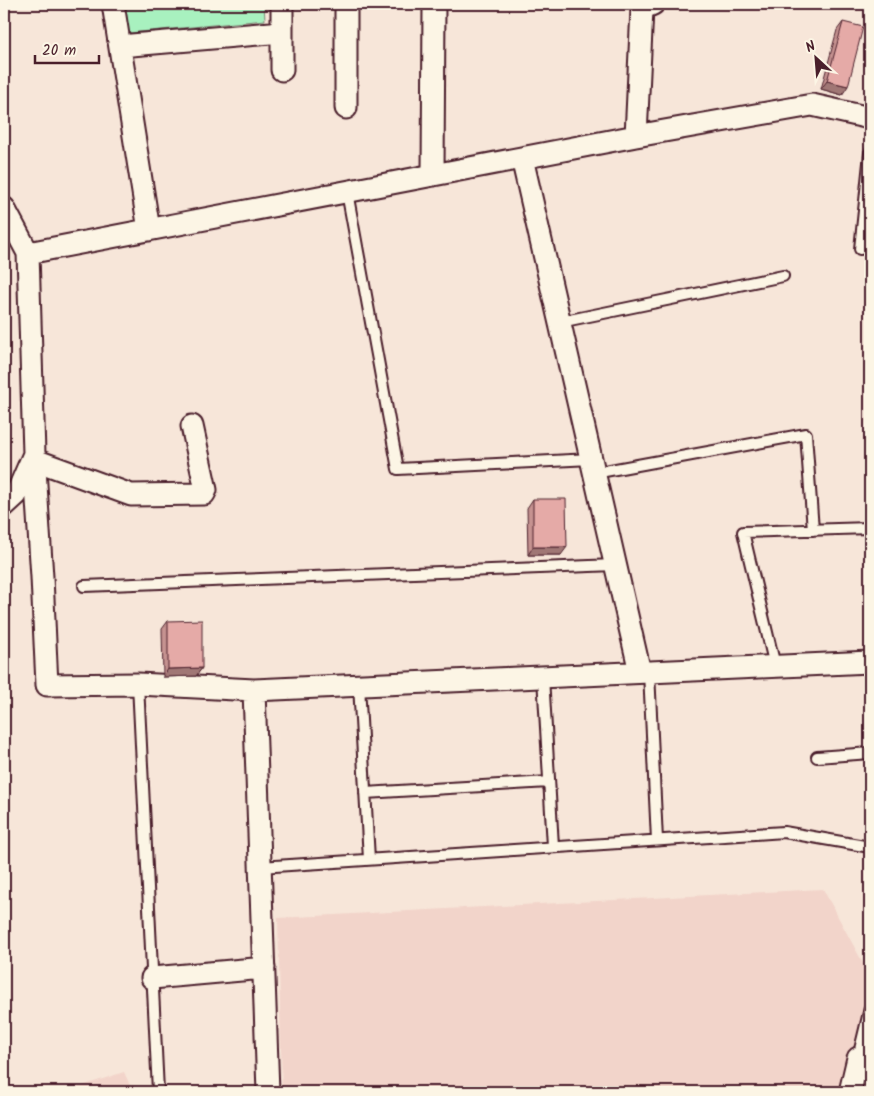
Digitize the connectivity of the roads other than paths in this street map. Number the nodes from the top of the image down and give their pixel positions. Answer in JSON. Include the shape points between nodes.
{"nodes":[{"id":1,"x":113,"y":4,"type":"edge"},
{"id":2,"x":282,"y":4,"type":"edge"},
{"id":3,"x":346,"y":4,"type":"edge"},
{"id":4,"x":434,"y":4,"type":"edge"},
{"id":5,"x":646,"y":6,"type":"edge"},
{"id":6,"x":282,"y":32,"type":"junction"},
{"id":7,"x":120,"y":46,"type":"junction"},
{"id":8,"x":282,"y":70,"type":"dead end"},
{"id":9,"x":346,"y":108,"type":"dead end"},
{"id":10,"x":870,"y":118,"type":"edge"},
{"id":11,"x":636,"y":136,"type":"junction"},
{"id":12,"x":870,"y":153,"type":"edge"},
{"id":13,"x":522,"y":158,"type":"junction"},
{"id":14,"x":433,"y":175,"type":"junction"},
{"id":15,"x":348,"y":192,"type":"junction"},
{"id":16,"x":4,"y":208,"type":"edge"},
{"id":17,"x":149,"y":230,"type":"junction"},
{"id":18,"x":860,"y":249,"type":"dead end"},
{"id":19,"x":28,"y":253,"type":"junction"},
{"id":20,"x":783,"y":276,"type":"dead end"},
{"id":21,"x":560,"y":322,"type":"junction"},
{"id":22,"x":192,"y":426,"type":"dead end"},
{"id":23,"x":34,"y":457,"type":"junction"},
{"id":24,"x":593,"y":466,"type":"junction"},
{"id":25,"x":4,"y":506,"type":"edge"},
{"id":26,"x":870,"y":528,"type":"edge"},
{"id":27,"x":813,"y":530,"type":"junction"},
{"id":28,"x":616,"y":565,"type":"junction"},
{"id":29,"x":84,"y":586,"type":"dead end"},
{"id":30,"x":870,"y":662,"type":"edge"},
{"id":31,"x":775,"y":666,"type":"junction"},
{"id":32,"x":645,"y":672,"type":"junction"},
{"id":33,"x":543,"y":677,"type":"junction"},
{"id":34,"x":138,"y":684,"type":"junction"},
{"id":35,"x":359,"y":685,"type":"junction"},
{"id":36,"x":254,"y":690,"type":"junction"},
{"id":37,"x":870,"y":753,"type":"edge"},
{"id":38,"x":817,"y":756,"type":"dead end"},
{"id":39,"x":549,"y":782,"type":"junction"},
{"id":40,"x":365,"y":793,"type":"junction"},
{"id":41,"x":657,"y":840,"type":"junction"},
{"id":42,"x":553,"y":846,"type":"junction"},
{"id":43,"x":870,"y":847,"type":"edge"},
{"id":44,"x":368,"y":859,"type":"junction"},
{"id":45,"x":260,"y":867,"type":"junction"},
{"id":46,"x":264,"y":968,"type":"junction"},
{"id":47,"x":152,"y":978,"type":"junction"},
{"id":48,"x":870,"y":1008,"type":"edge"},
{"id":49,"x":864,"y":1058,"type":"edge"},
{"id":50,"x":158,"y":1091,"type":"dead end"},
{"id":51,"x":268,"y":1092,"type":"edge"},
{"id":52,"x":850,"y":1092,"type":"edge"}],
"edges":[{"from":1,"to":7,"type":"street"},
{"from":2,"to":6,"type":"street"},
{"from":3,"to":9,"type":"street"},
{"from":4,"to":14,"type":"street"},
{"from":5,"to":11,"type":"street"},
{"from":6,"to":7,"type":"street"},
{"from":6,"to":8,"type":"street"},
{"from":7,"to":17,"type":"street"},
{"from":10,"to":11,"type":"street","via":[[812,105]]},
{"from":11,"to":13,"type":"street"},
{"from":12,"to":18,"type":"lane"},
{"from":13,"to":14,"type":"street"},
{"from":13,"to":21,"type":"street"},
{"from":14,"to":15,"type":"street"},
{"from":15,"to":17,"type":"street"},
{"from":15,"to":24,"type":"lane","via":[[398,469]]},
{"from":16,"to":19,"type":"street"},
{"from":17,"to":19,"type":"street"},
{"from":19,"to":23,"type":"street"},
{"from":20,"to":21,"type":"lane"},
{"from":21,"to":24,"type":"street"},
{"from":22,"to":23,"type":"street","via":[[206,490],[204,494],[131,495]]},
{"from":23,"to":25,"type":"street","via":[[16,495]]},
{"from":23,"to":34,"type":"street","via":[[47,685]]},
{"from":24,"to":27,"type":"lane","via":[[806,434]]},
{"from":24,"to":28,"type":"street"},
{"from":26,"to":27,"type":"lane"},
{"from":27,"to":31,"type":"lane","via":[[743,532]]},
{"from":28,"to":29,"type":"lane"},
{"from":28,"to":32,"type":"street"},
{"from":30,"to":31,"type":"street"},
{"from":31,"to":32,"type":"street"},
{"from":32,"to":33,"type":"street"},
{"from":32,"to":41,"type":"lane"},
{"from":33,"to":35,"type":"street"},
{"from":33,"to":39,"type":"lane"},
{"from":34,"to":36,"type":"street"},
{"from":34,"to":47,"type":"lane"},
{"from":35,"to":36,"type":"street"},
{"from":35,"to":40,"type":"lane"},
{"from":36,"to":45,"type":"street"},
{"from":37,"to":38,"type":"lane"},
{"from":39,"to":40,"type":"lane"},
{"from":39,"to":42,"type":"lane"},
{"from":40,"to":44,"type":"lane"},
{"from":41,"to":42,"type":"lane"},
{"from":41,"to":43,"type":"lane","via":[[784,832]]},
{"from":42,"to":44,"type":"lane"},
{"from":44,"to":45,"type":"lane"},
{"from":45,"to":46,"type":"street"},
{"from":46,"to":47,"type":"street"},
{"from":46,"to":51,"type":"street"},
{"from":47,"to":50,"type":"lane"},
{"from":48,"to":49,"type":"lane"},
{"from":49,"to":52,"type":"street"}]}
